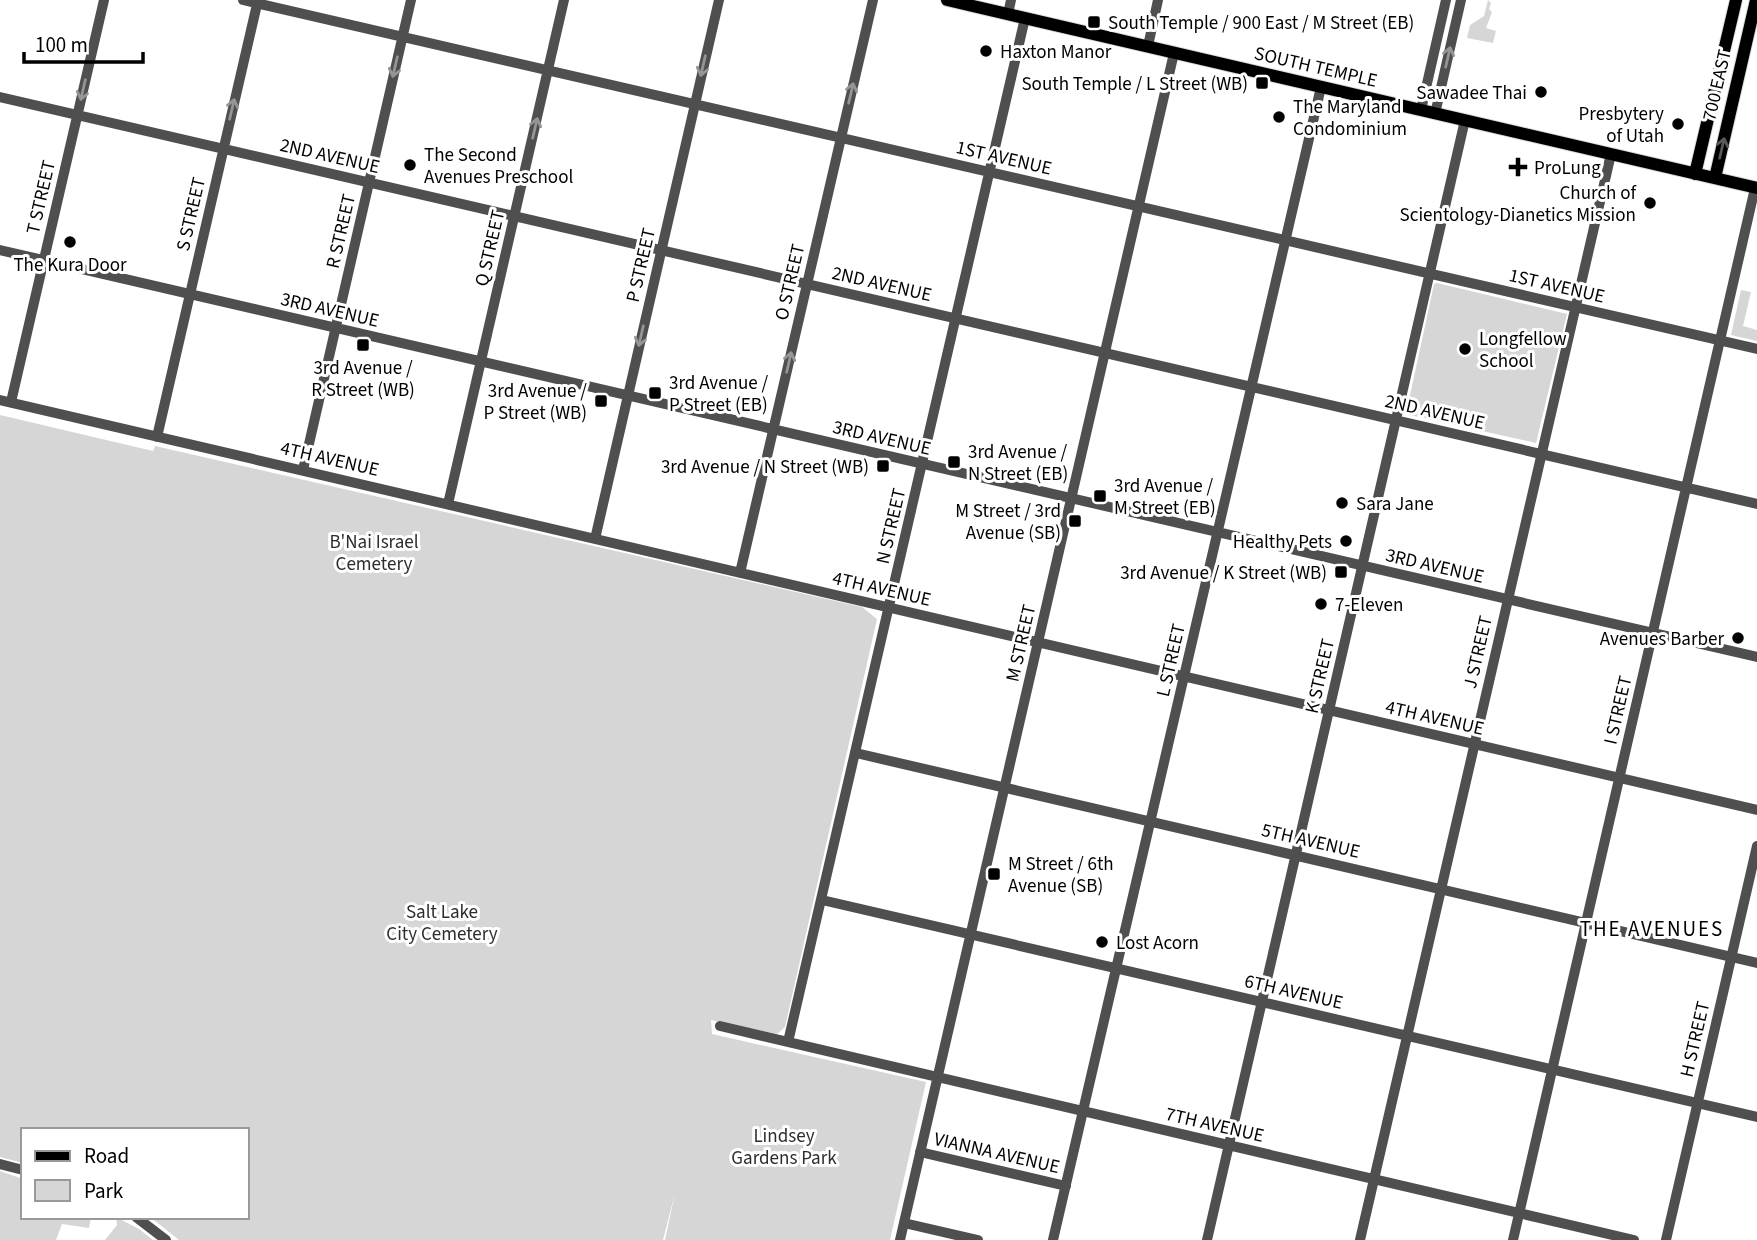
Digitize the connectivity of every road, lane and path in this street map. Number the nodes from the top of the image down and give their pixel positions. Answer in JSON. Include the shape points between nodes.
{"nodes":[{"id":1,"x":104,"y":0,"type":"edge"},
{"id":2,"x":243,"y":0,"type":"edge"},
{"id":3,"x":411,"y":0,"type":"edge"},
{"id":4,"x":564,"y":0,"type":"edge"},
{"id":5,"x":719,"y":0,"type":"edge"},
{"id":6,"x":873,"y":0,"type":"edge"},
{"id":7,"x":947,"y":0,"type":"edge"},
{"id":8,"x":1011,"y":0,"type":"edge"},
{"id":9,"x":1158,"y":0,"type":"edge"},
{"id":10,"x":1461,"y":0,"type":"edge"},
{"id":11,"x":1736,"y":0,"type":"edge"},
{"id":12,"x":1756,"y":0,"type":"edge"},
{"id":13,"x":257,"y":1,"type":"edge"},
{"id":14,"x":1445,"y":5,"type":"edge"},
{"id":15,"x":1458,"y":13,"type":"junction"},
{"id":16,"x":1008,"y":14,"type":"junction"},
{"id":17,"x":1026,"y":18,"type":"junction"},
{"id":18,"x":402,"y":36,"type":"junction"},
{"id":19,"x":1147,"y":47,"type":"junction"},
{"id":20,"x":1174,"y":53,"type":"junction"},
{"id":21,"x":548,"y":70,"type":"junction"},
{"id":22,"x":1321,"y":87,"type":"junction"},
{"id":23,"x":0,"y":97,"type":"edge"},
{"id":24,"x":694,"y":104,"type":"junction"},
{"id":25,"x":1421,"y":110,"type":"junction"},
{"id":26,"x":1435,"y":114,"type":"junction"},
{"id":27,"x":77,"y":115,"type":"junction"},
{"id":28,"x":1465,"y":120,"type":"junction"},
{"id":29,"x":841,"y":138,"type":"junction"},
{"id":30,"x":223,"y":148,"type":"junction"},
{"id":31,"x":1611,"y":154,"type":"junction"},
{"id":32,"x":990,"y":172,"type":"junction"},
{"id":33,"x":1695,"y":174,"type":"junction"},
{"id":34,"x":1715,"y":178,"type":"junction"},
{"id":35,"x":369,"y":182,"type":"junction"},
{"id":36,"x":1756,"y":188,"type":"edge"},
{"id":37,"x":1138,"y":206,"type":"junction"},
{"id":38,"x":515,"y":216,"type":"junction"},
{"id":39,"x":1285,"y":240,"type":"junction"},
{"id":40,"x":0,"y":250,"type":"edge"},
{"id":41,"x":661,"y":250,"type":"junction"},
{"id":42,"x":44,"y":261,"type":"junction"},
{"id":43,"x":1430,"y":273,"type":"junction"},
{"id":44,"x":807,"y":284,"type":"junction"},
{"id":45,"x":190,"y":295,"type":"junction"},
{"id":46,"x":1575,"y":308,"type":"junction"},
{"id":47,"x":956,"y":318,"type":"junction"},
{"id":48,"x":334,"y":328,"type":"junction"},
{"id":49,"x":1720,"y":341,"type":"junction"},
{"id":50,"x":1757,"y":349,"type":"edge"},
{"id":51,"x":1105,"y":353,"type":"junction"},
{"id":52,"x":481,"y":362,"type":"junction"},
{"id":53,"x":1250,"y":386,"type":"junction"},
{"id":54,"x":627,"y":396,"type":"junction"},
{"id":55,"x":0,"y":400,"type":"edge"},
{"id":56,"x":11,"y":402,"type":"junction"},
{"id":57,"x":1396,"y":420,"type":"junction"},
{"id":58,"x":774,"y":429,"type":"junction"},
{"id":59,"x":157,"y":436,"type":"junction"},
{"id":60,"x":1541,"y":454,"type":"junction"},
{"id":61,"x":922,"y":464,"type":"junction"},
{"id":62,"x":303,"y":470,"type":"junction"},
{"id":63,"x":1687,"y":487,"type":"junction"},
{"id":64,"x":1071,"y":498,"type":"junction"},
{"id":65,"x":448,"y":504,"type":"junction"},
{"id":66,"x":1757,"y":504,"type":"edge"},
{"id":67,"x":1217,"y":533,"type":"junction"},
{"id":68,"x":595,"y":539,"type":"junction"},
{"id":69,"x":1362,"y":566,"type":"junction"},
{"id":70,"x":740,"y":573,"type":"junction"},
{"id":71,"x":1507,"y":600,"type":"junction"},
{"id":72,"x":889,"y":608,"type":"junction"},
{"id":73,"x":1653,"y":633,"type":"junction"},
{"id":74,"x":1038,"y":642,"type":"junction"},
{"id":75,"x":1757,"y":657,"type":"edge"},
{"id":76,"x":1184,"y":677,"type":"junction"},
{"id":77,"x":1329,"y":710,"type":"junction"},
{"id":78,"x":1474,"y":744,"type":"junction"},
{"id":79,"x":856,"y":753,"type":"junction"},
{"id":80,"x":1619,"y":778,"type":"junction"},
{"id":81,"x":1004,"y":788,"type":"junction"},
{"id":82,"x":1757,"y":810,"type":"edge"},
{"id":83,"x":1150,"y":821,"type":"junction"},
{"id":84,"x":1757,"y":846,"type":"edge"},
{"id":85,"x":1296,"y":855,"type":"junction"},
{"id":86,"x":1441,"y":889,"type":"junction"},
{"id":87,"x":822,"y":900,"type":"junction"},
{"id":88,"x":1586,"y":923,"type":"junction"},
{"id":89,"x":970,"y":933,"type":"junction"},
{"id":90,"x":1731,"y":957,"type":"junction"},
{"id":91,"x":1757,"y":963,"type":"edge"},
{"id":92,"x":1116,"y":967,"type":"junction"},
{"id":93,"x":1261,"y":1001,"type":"junction"},
{"id":94,"x":720,"y":1026,"type":"dead end"},
{"id":95,"x":1407,"y":1035,"type":"junction"},
{"id":96,"x":788,"y":1042,"type":"junction"},
{"id":97,"x":1553,"y":1069,"type":"junction"},
{"id":98,"x":937,"y":1078,"type":"junction"},
{"id":99,"x":1698,"y":1103,"type":"junction"},
{"id":100,"x":1083,"y":1111,"type":"junction"},
{"id":101,"x":1757,"y":1117,"type":"edge"},
{"id":102,"x":1229,"y":1145,"type":"junction"},
{"id":103,"x":920,"y":1152,"type":"junction"},
{"id":104,"x":0,"y":1164,"type":"edge"},
{"id":105,"x":21,"y":1169,"type":"edge"},
{"id":106,"x":1374,"y":1179,"type":"junction"},
{"id":107,"x":1066,"y":1186,"type":"junction"},
{"id":108,"x":1519,"y":1213,"type":"junction"},
{"id":109,"x":139,"y":1219,"type":"edge"},
{"id":110,"x":904,"y":1223,"type":"junction"},
{"id":111,"x":166,"y":1240,"type":"edge"},
{"id":112,"x":900,"y":1240,"type":"edge"},
{"id":113,"x":978,"y":1240,"type":"edge"},
{"id":114,"x":1054,"y":1240,"type":"edge"},
{"id":115,"x":1206,"y":1240,"type":"edge"},
{"id":116,"x":1360,"y":1240,"type":"edge"},
{"id":117,"x":1513,"y":1240,"type":"edge"},
{"id":118,"x":1634,"y":1240,"type":"edge"},
{"id":119,"x":1667,"y":1240,"type":"edge"}],
"edges":[{"from":1,"to":27,"type":"street","name":"T STREET","one_way":true},
{"from":2,"to":13,"type":"street","name":"1ST AVENUE"},
{"from":3,"to":18,"type":"street","name":"R STREET"},
{"from":4,"to":21,"type":"street","name":"Q STREET"},
{"from":5,"to":24,"type":"street","name":"P STREET","one_way":true},
{"from":29,"to":6,"type":"street","name":"O STREET","one_way":true},
{"from":7,"to":16,"type":"main road","name":"SOUTH TEMPLE"},
{"from":8,"to":16,"type":"street"},
{"from":9,"to":19,"type":"street"},
{"from":10,"to":15,"type":"street"},
{"from":11,"to":33,"type":"main road","name":"700 EAST"},
{"from":34,"to":12,"type":"main road","name":"700 EAST","one_way":true},
{"from":13,"to":18,"type":"street","name":"1ST AVENUE"},
{"from":30,"to":13,"type":"street","name":"S STREET","one_way":true},
{"from":14,"to":15,"type":"street"},
{"from":14,"to":25,"type":"street"},
{"from":26,"to":15,"type":"street","one_way":true},
{"from":16,"to":17,"type":"main road","name":"SOUTH TEMPLE"},
{"from":17,"to":19,"type":"main road","name":"SOUTH TEMPLE"},
{"from":17,"to":32,"type":"street","name":"N STREET"},
{"from":18,"to":21,"type":"street","name":"1ST AVENUE"},
{"from":18,"to":35,"type":"street","name":"R STREET","one_way":true},
{"from":19,"to":20,"type":"main road","name":"SOUTH TEMPLE"},
{"from":20,"to":22,"type":"main road","name":"SOUTH TEMPLE"},
{"from":20,"to":37,"type":"street","name":"M STREET"},
{"from":21,"to":24,"type":"street","name":"1ST AVENUE"},
{"from":38,"to":21,"type":"street","name":"Q STREET","one_way":true},
{"from":22,"to":25,"type":"main road","name":"SOUTH TEMPLE"},
{"from":22,"to":39,"type":"street","name":"L STREET"},
{"from":23,"to":27,"type":"street","name":"2ND AVENUE"},
{"from":24,"to":29,"type":"street","name":"1ST AVENUE"},
{"from":24,"to":41,"type":"street","name":"P STREET"},
{"from":25,"to":26,"type":"main road","name":"SOUTH TEMPLE"},
{"from":26,"to":28,"type":"main road","name":"SOUTH TEMPLE"},
{"from":27,"to":30,"type":"street","name":"2ND AVENUE"},
{"from":27,"to":42,"type":"street","name":"T STREET"},
{"from":28,"to":31,"type":"main road","name":"SOUTH TEMPLE"},
{"from":28,"to":43,"type":"street","name":"K STREET"},
{"from":29,"to":32,"type":"street","name":"1ST AVENUE"},
{"from":29,"to":44,"type":"street","name":"O STREET"},
{"from":30,"to":35,"type":"street","name":"2ND AVENUE"},
{"from":30,"to":45,"type":"street","name":"S STREET"},
{"from":31,"to":33,"type":"main road","name":"SOUTH TEMPLE"},
{"from":31,"to":46,"type":"street","name":"J STREET"},
{"from":32,"to":37,"type":"street","name":"1ST AVENUE"},
{"from":32,"to":47,"type":"street","name":"N STREET"},
{"from":33,"to":34,"type":"main road","name":"SOUTH TEMPLE"},
{"from":34,"to":36,"type":"main road","name":"SOUTH TEMPLE"},
{"from":35,"to":38,"type":"street","name":"2ND AVENUE"},
{"from":35,"to":48,"type":"street","name":"R STREET"},
{"from":36,"to":49,"type":"street","name":"I STREET"},
{"from":37,"to":39,"type":"street","name":"1ST AVENUE"},
{"from":37,"to":51,"type":"street","name":"M STREET"},
{"from":38,"to":41,"type":"street","name":"2ND AVENUE"},
{"from":38,"to":52,"type":"street","name":"Q STREET"},
{"from":39,"to":43,"type":"street","name":"1ST AVENUE"},
{"from":39,"to":53,"type":"street","name":"L STREET"},
{"from":40,"to":42,"type":"street","name":"3RD AVENUE"},
{"from":41,"to":44,"type":"street","name":"2ND AVENUE"},
{"from":41,"to":54,"type":"street","name":"P STREET","one_way":true},
{"from":42,"to":45,"type":"street","name":"3RD AVENUE"},
{"from":42,"to":56,"type":"street","name":"T STREET"},
{"from":43,"to":46,"type":"street","name":"1ST AVENUE"},
{"from":43,"to":57,"type":"street","name":"K STREET"},
{"from":44,"to":47,"type":"street","name":"2ND AVENUE"},
{"from":58,"to":44,"type":"street","name":"O STREET","one_way":true},
{"from":45,"to":48,"type":"street","name":"3RD AVENUE"},
{"from":45,"to":59,"type":"street","name":"S STREET"},
{"from":46,"to":49,"type":"street","name":"1ST AVENUE"},
{"from":46,"to":60,"type":"street","name":"J STREET"},
{"from":47,"to":51,"type":"street","name":"2ND AVENUE"},
{"from":47,"to":61,"type":"street","name":"N STREET"},
{"from":48,"to":52,"type":"street","name":"3RD AVENUE"},
{"from":48,"to":62,"type":"street","name":"R STREET"},
{"from":49,"to":50,"type":"street","name":"1ST AVENUE"},
{"from":49,"to":63,"type":"street","name":"I STREET"},
{"from":51,"to":53,"type":"street","name":"2ND AVENUE"},
{"from":51,"to":64,"type":"street","name":"M STREET"},
{"from":52,"to":54,"type":"street","name":"3RD AVENUE"},
{"from":52,"to":65,"type":"street","name":"Q STREET"},
{"from":53,"to":57,"type":"street","name":"2ND AVENUE"},
{"from":53,"to":67,"type":"street","name":"L STREET"},
{"from":54,"to":58,"type":"street","name":"3RD AVENUE"},
{"from":54,"to":68,"type":"street","name":"P STREET"},
{"from":55,"to":56,"type":"street","name":"4TH AVENUE"},
{"from":56,"to":59,"type":"street","name":"4TH AVENUE"},
{"from":57,"to":60,"type":"street","name":"2ND AVENUE"},
{"from":57,"to":69,"type":"street","name":"K STREET"},
{"from":58,"to":61,"type":"street","name":"3RD AVENUE"},
{"from":58,"to":70,"type":"street","name":"O STREET"},
{"from":59,"to":62,"type":"street","name":"4TH AVENUE"},
{"from":60,"to":63,"type":"street","name":"2ND AVENUE"},
{"from":60,"to":71,"type":"street","name":"J STREET"},
{"from":61,"to":64,"type":"street","name":"3RD AVENUE"},
{"from":61,"to":72,"type":"street","name":"N STREET"},
{"from":62,"to":65,"type":"street","name":"4TH AVENUE"},
{"from":63,"to":66,"type":"street","name":"2ND AVENUE"},
{"from":63,"to":73,"type":"street","name":"I STREET"},
{"from":64,"to":67,"type":"street","name":"3RD AVENUE"},
{"from":64,"to":74,"type":"street","name":"M STREET"},
{"from":65,"to":68,"type":"street","name":"4TH AVENUE"},
{"from":67,"to":69,"type":"street","name":"3RD AVENUE"},
{"from":67,"to":76,"type":"street","name":"L STREET"},
{"from":68,"to":70,"type":"street","name":"4TH AVENUE"},
{"from":69,"to":71,"type":"street","name":"3RD AVENUE"},
{"from":69,"to":77,"type":"street","name":"K STREET"},
{"from":70,"to":72,"type":"street","name":"4TH AVENUE"},
{"from":71,"to":73,"type":"street","name":"3RD AVENUE"},
{"from":71,"to":78,"type":"street","name":"J STREET"},
{"from":72,"to":74,"type":"street","name":"4TH AVENUE"},
{"from":72,"to":79,"type":"street","name":"N STREET"},
{"from":73,"to":75,"type":"street","name":"3RD AVENUE"},
{"from":73,"to":80,"type":"street","name":"I STREET"},
{"from":74,"to":76,"type":"street","name":"4TH AVENUE"},
{"from":74,"to":81,"type":"street","name":"M STREET"},
{"from":76,"to":77,"type":"street","name":"4TH AVENUE"},
{"from":76,"to":83,"type":"street","name":"L STREET"},
{"from":77,"to":78,"type":"street","name":"4TH AVENUE"},
{"from":77,"to":85,"type":"street","name":"K STREET"},
{"from":78,"to":80,"type":"street","name":"4TH AVENUE"},
{"from":78,"to":86,"type":"street","name":"J STREET"},
{"from":79,"to":81,"type":"street","name":"5TH AVENUE"},
{"from":79,"to":87,"type":"street","name":"N STREET"},
{"from":80,"to":82,"type":"street","name":"4TH AVENUE"},
{"from":80,"to":88,"type":"street","name":"I STREET"},
{"from":81,"to":83,"type":"street","name":"5TH AVENUE"},
{"from":81,"to":89,"type":"street","name":"M STREET"},
{"from":83,"to":85,"type":"street","name":"5TH AVENUE"},
{"from":83,"to":92,"type":"street","name":"L STREET"},
{"from":84,"to":90,"type":"street","name":"H STREET"},
{"from":85,"to":86,"type":"street","name":"5TH AVENUE"},
{"from":85,"to":93,"type":"street","name":"K STREET"},
{"from":86,"to":88,"type":"street","name":"5TH AVENUE"},
{"from":86,"to":95,"type":"street","name":"J STREET"},
{"from":87,"to":89,"type":"street","name":"6TH AVENUE"},
{"from":87,"to":96,"type":"street","name":"N STREET"},
{"from":88,"to":90,"type":"street","name":"5TH AVENUE"},
{"from":88,"to":97,"type":"street","name":"I STREET"},
{"from":89,"to":92,"type":"street","name":"6TH AVENUE"},
{"from":89,"to":98,"type":"street","name":"M STREET"},
{"from":90,"to":91,"type":"street","name":"5TH AVENUE"},
{"from":90,"to":99,"type":"street","name":"H STREET"},
{"from":92,"to":93,"type":"street","name":"6TH AVENUE"},
{"from":92,"to":100,"type":"street","name":"L STREET"},
{"from":93,"to":95,"type":"street","name":"6TH AVENUE"},
{"from":93,"to":102,"type":"street","name":"K STREET"},
{"from":94,"to":96,"type":"street","name":"7TH AVENUE"},
{"from":95,"to":97,"type":"street","name":"6TH AVENUE"},
{"from":95,"to":106,"type":"street","name":"J STREET"},
{"from":96,"to":98,"type":"street","name":"7TH AVENUE"},
{"from":97,"to":99,"type":"street","name":"6TH AVENUE"},
{"from":97,"to":108,"type":"street","name":"I STREET"},
{"from":98,"to":100,"type":"street","name":"7TH AVENUE"},
{"from":98,"to":103,"type":"street","name":"M STREET"},
{"from":99,"to":101,"type":"street","name":"6TH AVENUE"},
{"from":99,"to":119,"type":"street","name":"H STREET"},
{"from":100,"to":102,"type":"street","name":"7TH AVENUE"},
{"from":100,"to":107,"type":"street","name":"L STREET"},
{"from":102,"to":106,"type":"street","name":"7TH AVENUE"},
{"from":102,"to":115,"type":"street","name":"K STREET"},
{"from":103,"to":107,"type":"street","name":"VIANNA AVENUE"},
{"from":103,"to":110,"type":"street","name":"M STREET"},
{"from":104,"to":105,"type":"street"},
{"from":106,"to":108,"type":"street","name":"7TH AVENUE"},
{"from":106,"to":116,"type":"street","name":"J STREET"},
{"from":107,"to":114,"type":"street","name":"L STREET"},
{"from":108,"to":117,"type":"street","name":"I STREET"},
{"from":108,"to":118,"type":"street","name":"7TH AVENUE"},
{"from":109,"to":111,"type":"street"},
{"from":110,"to":112,"type":"street","name":"M STREET"},
{"from":110,"to":113,"type":"street"}]}
